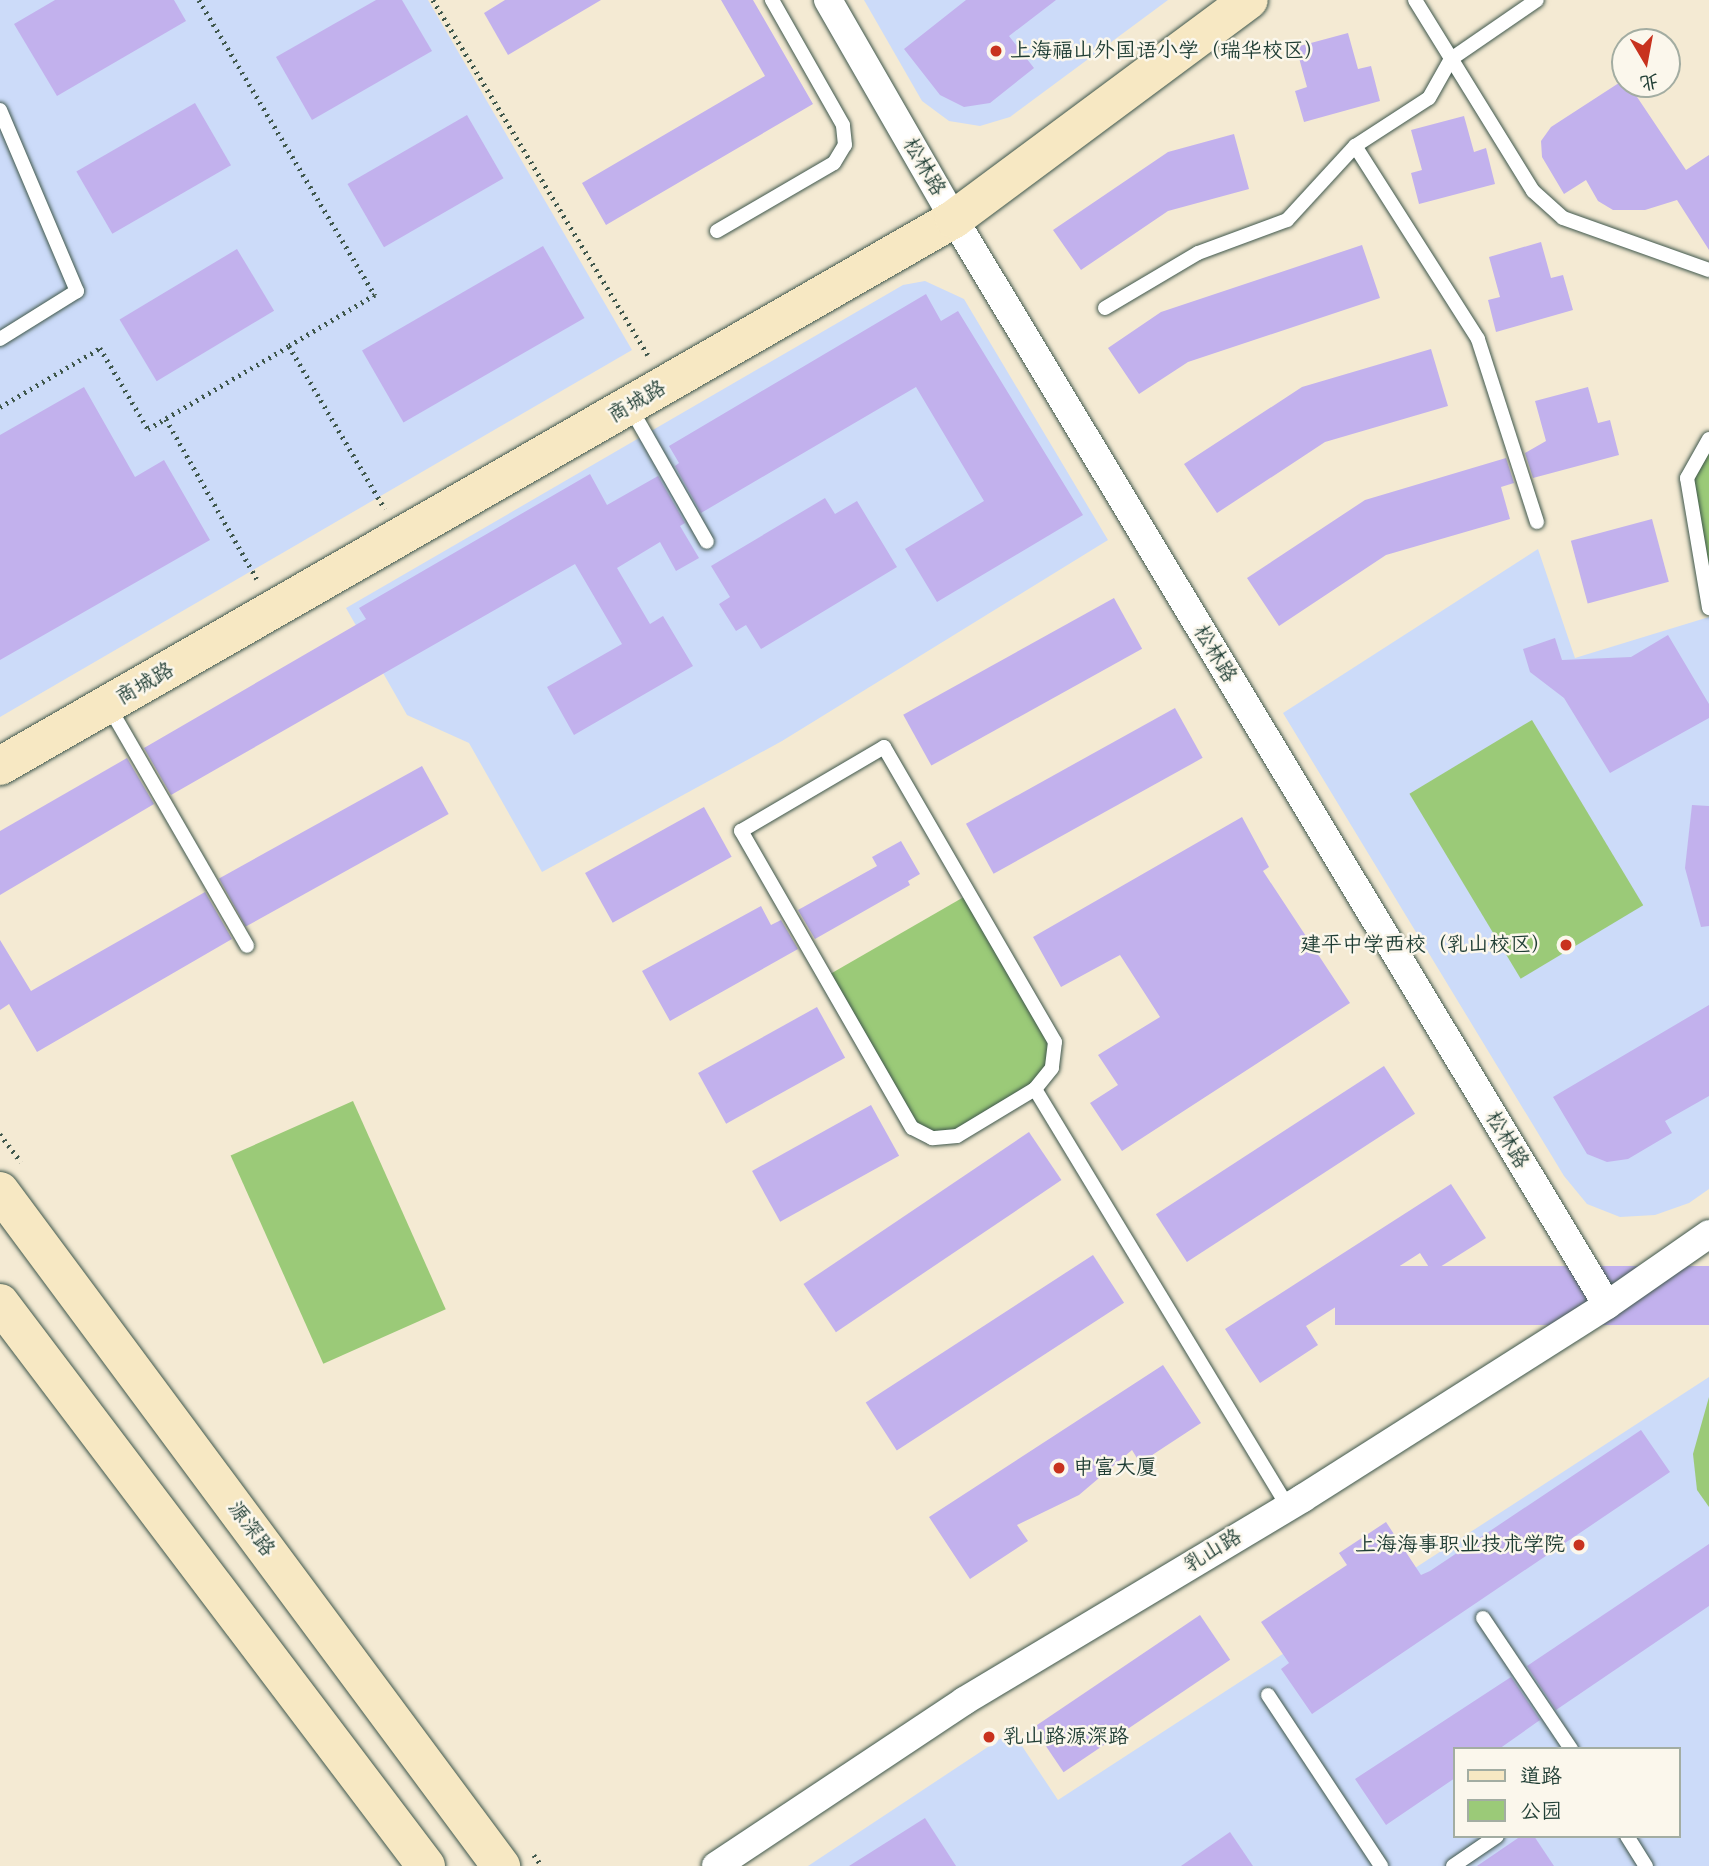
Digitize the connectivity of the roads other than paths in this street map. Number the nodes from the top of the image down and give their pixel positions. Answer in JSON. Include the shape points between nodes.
{"nodes":[{"id":1,"x":772,"y":0,"type":"edge"},
{"id":2,"x":828,"y":0,"type":"edge"},
{"id":3,"x":1249,"y":0,"type":"edge"},
{"id":4,"x":1415,"y":0,"type":"edge"},
{"id":5,"x":1537,"y":0,"type":"edge"},
{"id":6,"x":1451,"y":59,"type":"junction"},
{"id":7,"x":0,"y":110,"type":"edge"},
{"id":8,"x":1355,"y":146,"type":"junction"},
{"id":9,"x":954,"y":219,"type":"junction"},
{"id":10,"x":717,"y":231,"type":"dead end"},
{"id":11,"x":1709,"y":270,"type":"edge"},
{"id":12,"x":1105,"y":308,"type":"dead end"},
{"id":13,"x":0,"y":339,"type":"edge"},
{"id":14,"x":629,"y":406,"type":"junction"},
{"id":15,"x":1709,"y":439,"type":"edge"},
{"id":16,"x":1537,"y":522,"type":"dead end"},
{"id":17,"x":707,"y":542,"type":"dead end"},
{"id":18,"x":1709,"y":608,"type":"edge"},
{"id":19,"x":108,"y":705,"type":"junction"},
{"id":20,"x":0,"y":766,"type":"edge"},
{"id":21,"x":247,"y":946,"type":"dead end"},
{"id":22,"x":1035,"y":1090,"type":"junction"},
{"id":23,"x":0,"y":1191,"type":"edge"},
{"id":24,"x":1709,"y":1234,"type":"edge"},
{"id":25,"x":0,"y":1303,"type":"edge"},
{"id":26,"x":1607,"y":1306,"type":"junction"},
{"id":27,"x":1288,"y":1507,"type":"junction"},
{"id":28,"x":1483,"y":1618,"type":"dead end"},
{"id":29,"x":1268,"y":1695,"type":"dead end"},
{"id":30,"x":1570,"y":1747,"type":"edge"},
{"id":31,"x":1494,"y":1838,"type":"edge"},
{"id":32,"x":1628,"y":1838,"type":"edge"},
{"id":33,"x":426,"y":1866,"type":"edge"},
{"id":34,"x":501,"y":1866,"type":"edge"},
{"id":35,"x":716,"y":1866,"type":"edge"},
{"id":36,"x":1381,"y":1866,"type":"edge"},
{"id":37,"x":1453,"y":1866,"type":"edge"},
{"id":38,"x":1646,"y":1866,"type":"edge"}],
"edges":[{"from":1,"to":10,"type":"lane","via":[[844,125],[845,145],[834,163]]},
{"from":2,"to":9,"type":"street","name":"松林路"},
{"from":3,"to":9,"type":"main road","name":"商城路"},
{"from":4,"to":6,"type":"lane"},
{"from":5,"to":6,"type":"lane"},
{"from":6,"to":8,"type":"lane","via":[[1429,98]]},
{"from":6,"to":11,"type":"lane","via":[[1533,191],[1563,218]]},
{"from":7,"to":13,"type":"lane","via":[[77,292]]},
{"from":8,"to":12,"type":"lane","via":[[1287,220],[1198,253]]},
{"from":8,"to":16,"type":"lane","via":[[1478,339]]},
{"from":9,"to":14,"type":"main road","name":"商城路"},
{"from":9,"to":26,"type":"street","name":"松林路"},
{"from":14,"to":17,"type":"lane"},
{"from":14,"to":19,"type":"main road","name":"商城路"},
{"from":15,"to":18,"type":"lane","via":[[1686,478]]},
{"from":19,"to":20,"type":"main road","name":"商城路"},
{"from":19,"to":21,"type":"lane"},
{"from":22,"to":22,"type":"lane","via":[[1052,1068],[1055,1042],[884,747],[741,831],[912,1128],[932,1138],[957,1136]]},
{"from":22,"to":27,"type":"lane"},
{"from":23,"to":34,"type":"main road","name":"源深路"},
{"from":24,"to":26,"type":"street","name":"乳山路"},
{"from":25,"to":33,"type":"main road"},
{"from":26,"to":27,"type":"street","name":"乳山路"},
{"from":27,"to":35,"type":"street","name":"乳山路","via":[[964,1701]]},
{"from":28,"to":30,"type":"lane"},
{"from":29,"to":36,"type":"lane"},
{"from":31,"to":37,"type":"lane"},
{"from":32,"to":38,"type":"lane"}]}
